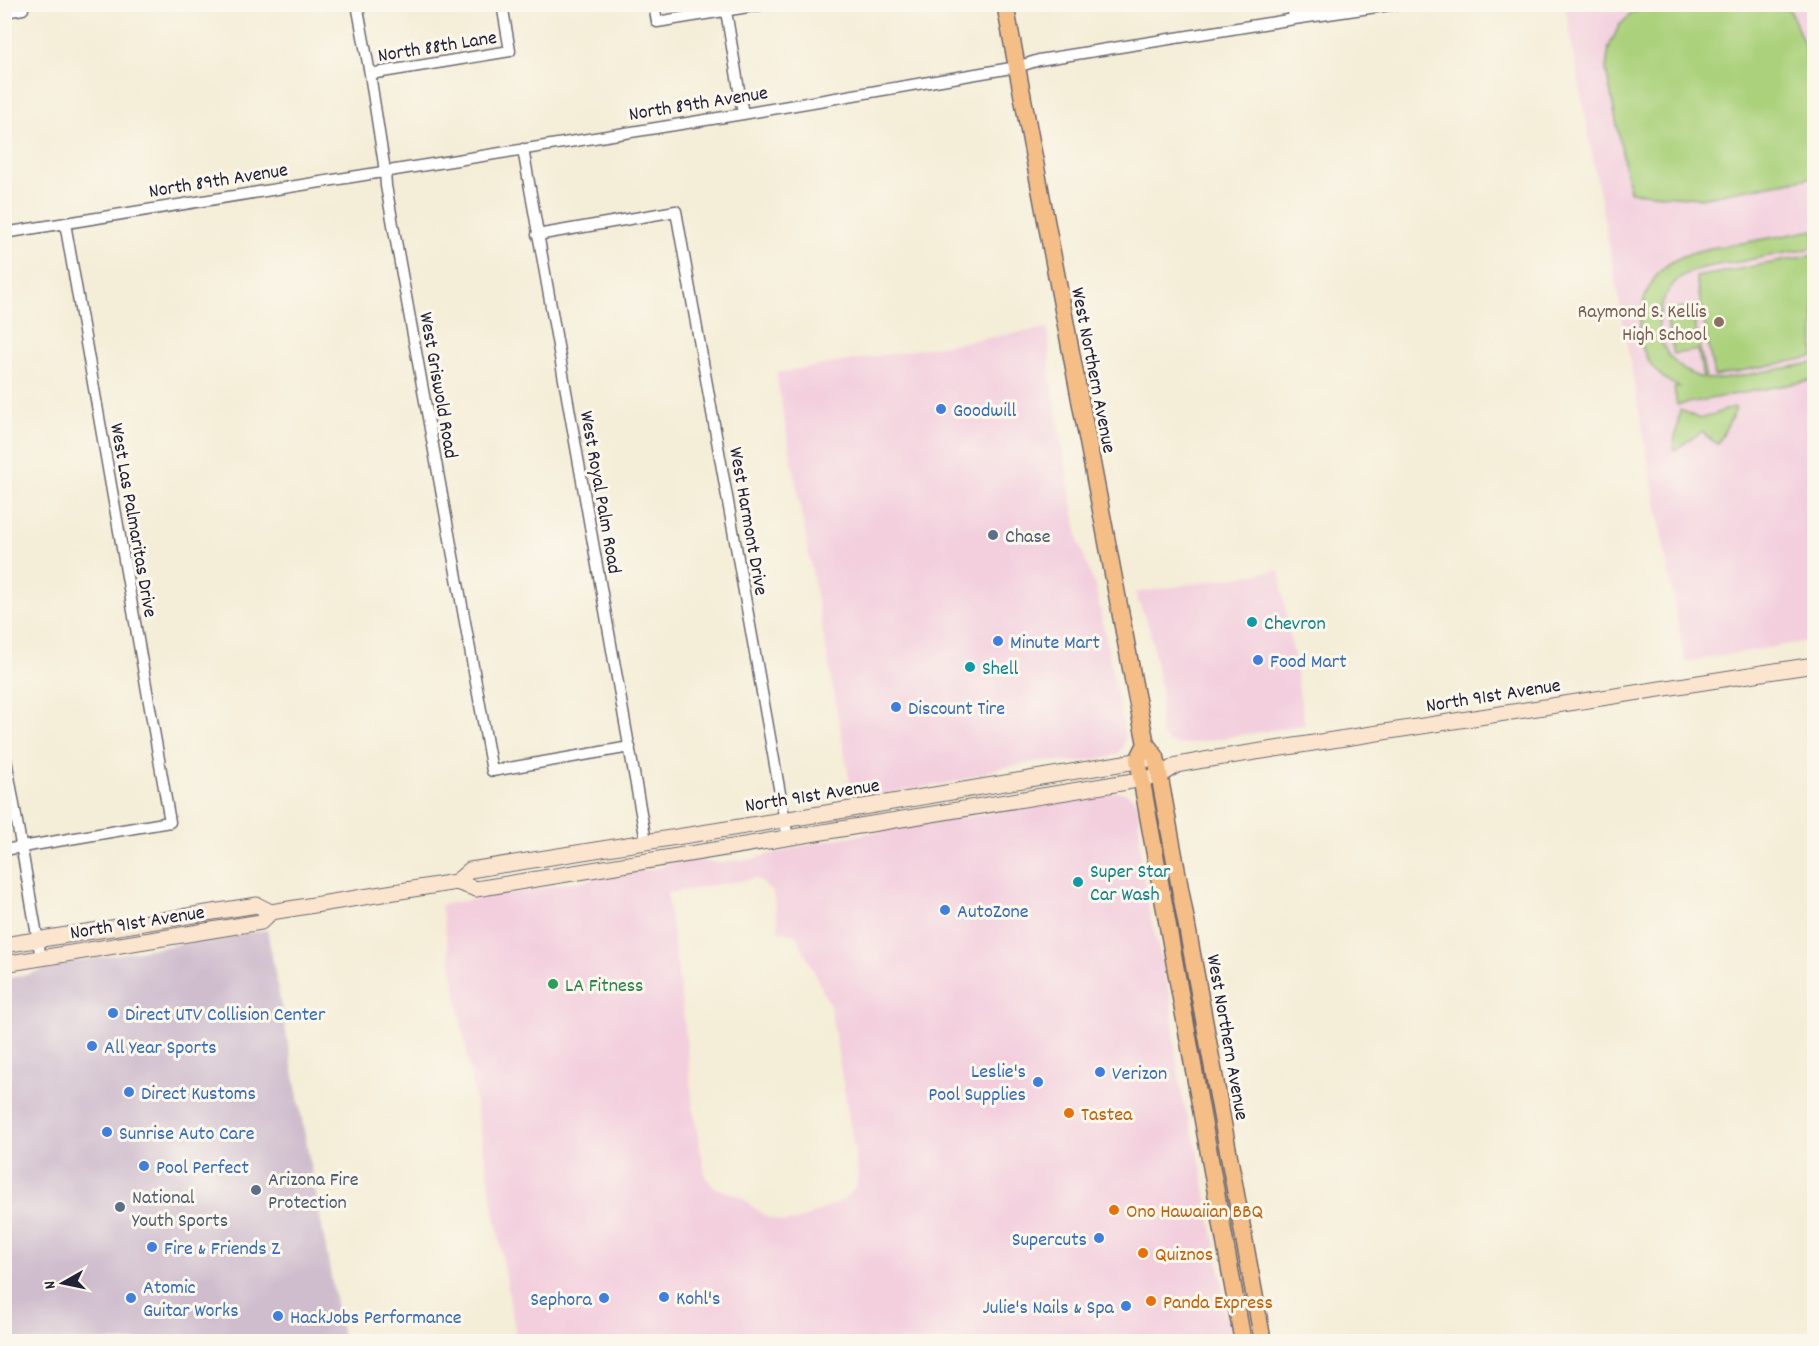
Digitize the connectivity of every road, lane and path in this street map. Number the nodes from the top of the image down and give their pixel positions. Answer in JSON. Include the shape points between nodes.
{"nodes":[{"id":1,"x":357,"y":4,"type":"edge"},
{"id":2,"x":502,"y":4,"type":"edge"},
{"id":3,"x":654,"y":4,"type":"edge"},
{"id":4,"x":766,"y":4,"type":"edge"},
{"id":5,"x":1005,"y":4,"type":"edge"},
{"id":6,"x":1292,"y":4,"type":"edge"},
{"id":7,"x":1308,"y":4,"type":"edge"},
{"id":8,"x":1397,"y":4,"type":"edge"},
{"id":9,"x":23,"y":7,"type":"edge"},
{"id":10,"x":726,"y":11,"type":"junction"},
{"id":11,"x":4,"y":12,"type":"edge"},
{"id":12,"x":1310,"y":16,"type":"junction"},
{"id":13,"x":1294,"y":19,"type":"junction"},
{"id":14,"x":1017,"y":68,"type":"junction"},
{"id":15,"x":370,"y":74,"type":"junction"},
{"id":16,"x":742,"y":114,"type":"junction"},
{"id":17,"x":523,"y":149,"type":"junction"},
{"id":18,"x":385,"y":171,"type":"junction"},
{"id":19,"x":65,"y":224,"type":"junction"},
{"id":20,"x":4,"y":233,"type":"edge"},
{"id":21,"x":537,"y":234,"type":"junction"},
{"id":22,"x":1815,"y":665,"type":"edge"},
{"id":23,"x":630,"y":747,"type":"junction"},
{"id":24,"x":4,"y":748,"type":"edge"},
{"id":25,"x":1151,"y":750,"type":"junction"},
{"id":26,"x":1138,"y":760,"type":"junction"},
{"id":27,"x":1177,"y":765,"type":"junction"},
{"id":28,"x":1159,"y":776,"type":"junction"},
{"id":29,"x":1142,"y":779,"type":"junction"},
{"id":30,"x":976,"y":788,"type":"junction"},
{"id":31,"x":784,"y":820,"type":"junction"},
{"id":32,"x":872,"y":824,"type":"junction"},
{"id":33,"x":788,"y":838,"type":"junction"},
{"id":34,"x":646,"y":842,"type":"junction"},
{"id":35,"x":22,"y":847,"type":"junction"},
{"id":36,"x":4,"y":850,"type":"edge"},
{"id":37,"x":559,"y":875,"type":"junction"},
{"id":38,"x":456,"y":882,"type":"junction"},
{"id":39,"x":271,"y":912,"type":"junction"},
{"id":40,"x":38,"y":939,"type":"junction"},
{"id":41,"x":4,"y":945,"type":"edge"},
{"id":42,"x":41,"y":958,"type":"junction"},
{"id":43,"x":4,"y":964,"type":"edge"},
{"id":44,"x":1223,"y":1125,"type":"junction"},
{"id":45,"x":1204,"y":1128,"type":"junction"},
{"id":46,"x":1243,"y":1341,"type":"edge"},
{"id":47,"x":1263,"y":1341,"type":"edge"}],
"edges":[{"from":1,"to":15,"type":"street","name":"West Griswold Road"},
{"from":2,"to":15,"type":"street","name":"North 88th Lane","via":[[510,51]]},
{"from":3,"to":10,"type":"street","via":[[657,21]]},
{"from":4,"to":10,"type":"street"},
{"from":5,"to":14,"type":"main road","name":"West Northern Avenue"},
{"from":6,"to":13,"type":"street"},
{"from":7,"to":12,"type":"street"},
{"from":8,"to":12,"type":"street","name":"North 89th Avenue"},
{"from":9,"to":11,"type":"street"},
{"from":10,"to":16,"type":"street"},
{"from":12,"to":13,"type":"street","name":"North 89th Avenue"},
{"from":13,"to":14,"type":"street","name":"North 89th Avenue","via":[[1039,60]]},
{"from":14,"to":16,"type":"street","name":"North 89th Avenue"},
{"from":14,"to":25,"type":"main road","name":"West Northern Avenue"},
{"from":15,"to":18,"type":"street","name":"West Griswold Road"},
{"from":16,"to":17,"type":"street","name":"North 89th Avenue"},
{"from":17,"to":18,"type":"street","name":"North 89th Avenue"},
{"from":17,"to":21,"type":"street","name":"West Royal Palm Road"},
{"from":18,"to":19,"type":"street","name":"North 89th Avenue"},
{"from":18,"to":23,"type":"street","name":"West Griswold Road","via":[[492,771]]},
{"from":19,"to":20,"type":"street","name":"North 89th Avenue"},
{"from":19,"to":35,"type":"street","name":"West Las Palmaritas Drive","via":[[170,822]]},
{"from":21,"to":23,"type":"street","name":"West Royal Palm Road"},
{"from":21,"to":31,"type":"street","name":"West Harmont Drive","via":[[676,211]]},
{"from":22,"to":27,"type":"main road","name":"North 91st Avenue"},
{"from":23,"to":34,"type":"street","name":"West Royal Palm Road"},
{"from":24,"to":35,"type":"street"},
{"from":25,"to":26,"type":"main road"},
{"from":25,"to":27,"type":"main road","name":"North 91st Avenue"},
{"from":25,"to":28,"type":"main road","name":"West Northern Avenue"},
{"from":26,"to":29,"type":"main road","name":"West Northern Avenue"},
{"from":26,"to":30,"type":"main road","name":"North 91st Avenue"},
{"from":27,"to":28,"type":"main road","name":"North 91st Avenue"},
{"from":28,"to":29,"type":"main road","name":"North 91st Avenue"},
{"from":28,"to":44,"type":"main road","name":"West Northern Avenue"},
{"from":29,"to":32,"type":"main road","name":"North 91st Avenue"},
{"from":29,"to":45,"type":"main road","name":"West Northern Avenue"},
{"from":30,"to":31,"type":"main road","name":"North 91st Avenue"},
{"from":30,"to":32,"type":"main road","via":[[974,795],[963,801],[907,810]]},
{"from":31,"to":33,"type":"street","name":"West Harmont Drive"},
{"from":31,"to":34,"type":"main road","name":"North 91st Avenue"},
{"from":32,"to":33,"type":"main road","name":"North 91st Avenue"},
{"from":33,"to":37,"type":"main road","name":"North 91st Avenue"},
{"from":34,"to":37,"type":"main road","via":[[632,853],[587,862]]},
{"from":34,"to":38,"type":"main road","name":"North 91st Avenue","via":[[470,870]]},
{"from":35,"to":36,"type":"street"},
{"from":35,"to":40,"type":"street"},
{"from":37,"to":38,"type":"main road","name":"North 91st Avenue","via":[[476,888]]},
{"from":38,"to":39,"type":"main road","name":"North 91st Avenue"},
{"from":39,"to":40,"type":"main road","name":"North 91st Avenue","via":[[257,905]]},
{"from":39,"to":42,"type":"main road","name":"North 91st Avenue","via":[[261,922]]},
{"from":40,"to":41,"type":"main road","name":"North 91st Avenue"},
{"from":40,"to":42,"type":"street"},
{"from":42,"to":43,"type":"main road","name":"North 91st Avenue"},
{"from":44,"to":45,"type":"main road"},
{"from":44,"to":47,"type":"main road","name":"West Northern Avenue"},
{"from":45,"to":46,"type":"main road","name":"West Northern Avenue"}]}
